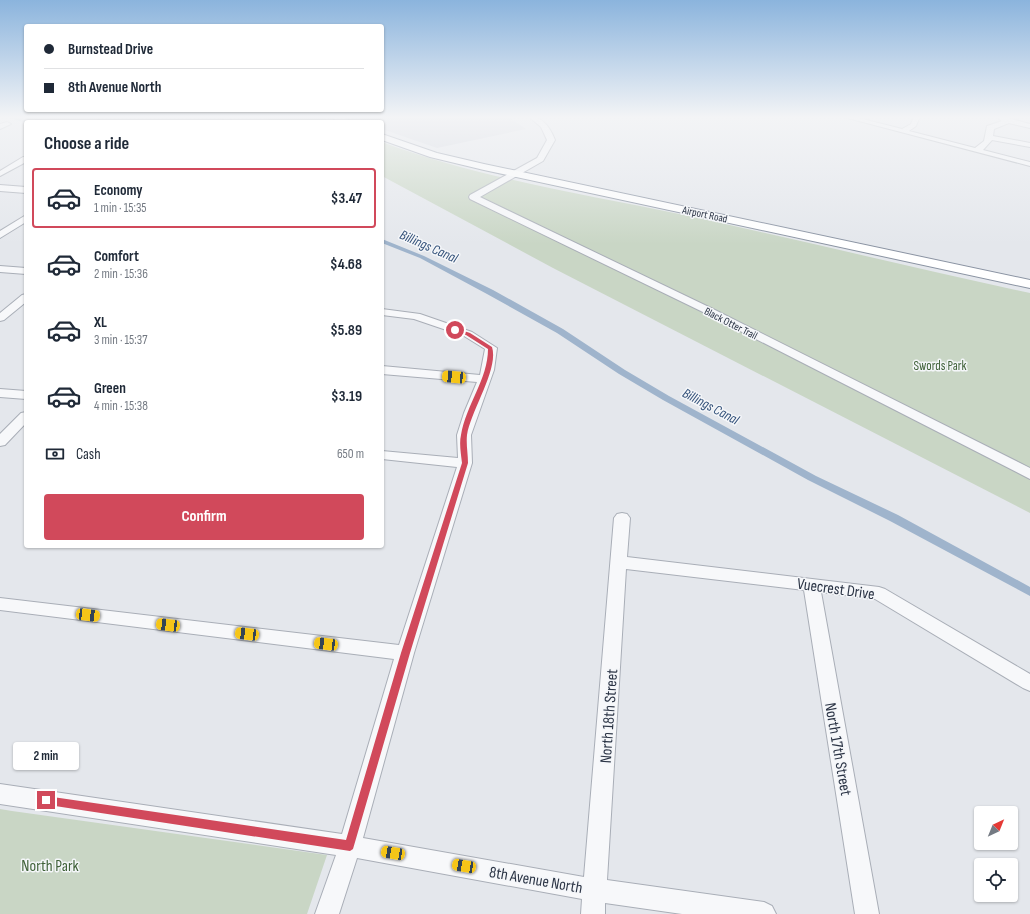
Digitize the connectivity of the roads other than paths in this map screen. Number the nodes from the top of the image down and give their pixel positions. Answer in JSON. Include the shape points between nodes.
{"nodes":[{"id":1,"x":450,"y":159,"type":"edge"},
{"id":2,"x":540,"y":159,"type":"edge"},
{"id":3,"x":1009,"y":159,"type":"edge"},
{"id":4,"x":24,"y":160,"type":"edge"},
{"id":5,"x":1030,"y":164,"type":"edge"},
{"id":6,"x":0,"y":174,"type":"edge"},
{"id":7,"x":516,"y":174,"type":"junction"},
{"id":8,"x":0,"y":188,"type":"edge"},
{"id":9,"x":24,"y":190,"type":"edge"},
{"id":10,"x":24,"y":219,"type":"edge"},
{"id":11,"x":0,"y":235,"type":"edge"},
{"id":12,"x":0,"y":269,"type":"edge"},
{"id":13,"x":24,"y":271,"type":"edge"},
{"id":14,"x":1030,"y":284,"type":"edge"},
{"id":15,"x":24,"y":299,"type":"edge"},
{"id":16,"x":384,"y":312,"type":"edge"},
{"id":17,"x":0,"y":318,"type":"edge"},
{"id":18,"x":384,"y":370,"type":"edge"},
{"id":19,"x":484,"y":379,"type":"junction"},
{"id":20,"x":0,"y":393,"type":"edge"},
{"id":21,"x":24,"y":395,"type":"edge"},
{"id":22,"x":24,"y":420,"type":"edge"},
{"id":23,"x":0,"y":442,"type":"edge"},
{"id":24,"x":384,"y":455,"type":"edge"},
{"id":25,"x":465,"y":463,"type":"junction"},
{"id":26,"x":1030,"y":474,"type":"edge"},
{"id":27,"x":622,"y":518,"type":"dead end"},
{"id":28,"x":619,"y":562,"type":"junction"},
{"id":29,"x":811,"y":584,"type":"junction"},
{"id":30,"x":0,"y":604,"type":"edge"},
{"id":31,"x":405,"y":653,"type":"junction"},
{"id":32,"x":1030,"y":683,"type":"edge"},
{"id":33,"x":0,"y":794,"type":"edge"},
{"id":34,"x":350,"y":846,"type":"junction"},
{"id":35,"x":595,"y":890,"type":"junction"},
{"id":36,"x":327,"y":914,"type":"edge"},
{"id":37,"x":593,"y":914,"type":"edge"},
{"id":38,"x":764,"y":914,"type":"edge"},
{"id":39,"x":867,"y":914,"type":"edge"}],
"edges":[{"from":1,"to":7,"type":"highway","name":"Airport Road"},
{"from":2,"to":7,"type":"street"},
{"from":3,"to":5,"type":"street"},
{"from":4,"to":6,"type":"street"},
{"from":7,"to":14,"type":"highway","name":"Airport Road"},
{"from":7,"to":26,"type":"street","name":"Black Otter Trail","via":[[473,197],[709,311]]},
{"from":8,"to":9,"type":"street"},
{"from":10,"to":11,"type":"street"},
{"from":12,"to":13,"type":"street"},
{"from":15,"to":17,"type":"street"},
{"from":16,"to":19,"type":"street","via":[[416,316],[468,334],[490,348],[491,362]]},
{"from":18,"to":19,"type":"street"},
{"from":19,"to":25,"type":"street","via":[[464,436]]},
{"from":20,"to":21,"type":"street"},
{"from":22,"to":23,"type":"street"},
{"from":24,"to":25,"type":"street"},
{"from":25,"to":31,"type":"street"},
{"from":27,"to":28,"type":"street","name":"North 18th Street"},
{"from":28,"to":29,"type":"street","name":"Vuecrest Drive"},
{"from":28,"to":35,"type":"street","name":"North 18th Street"},
{"from":29,"to":32,"type":"street","name":"Vuecrest Drive","via":[[879,593]]},
{"from":29,"to":39,"type":"street","name":"North 17th Street"},
{"from":30,"to":31,"type":"street"},
{"from":31,"to":34,"type":"street"},
{"from":33,"to":34,"type":"street","name":"8th Avenue North"},
{"from":34,"to":35,"type":"street","name":"8th Avenue North"},
{"from":34,"to":36,"type":"street"},
{"from":35,"to":37,"type":"street","name":"North 18th Street"},
{"from":35,"to":38,"type":"street","name":"8th Avenue North"}]}
